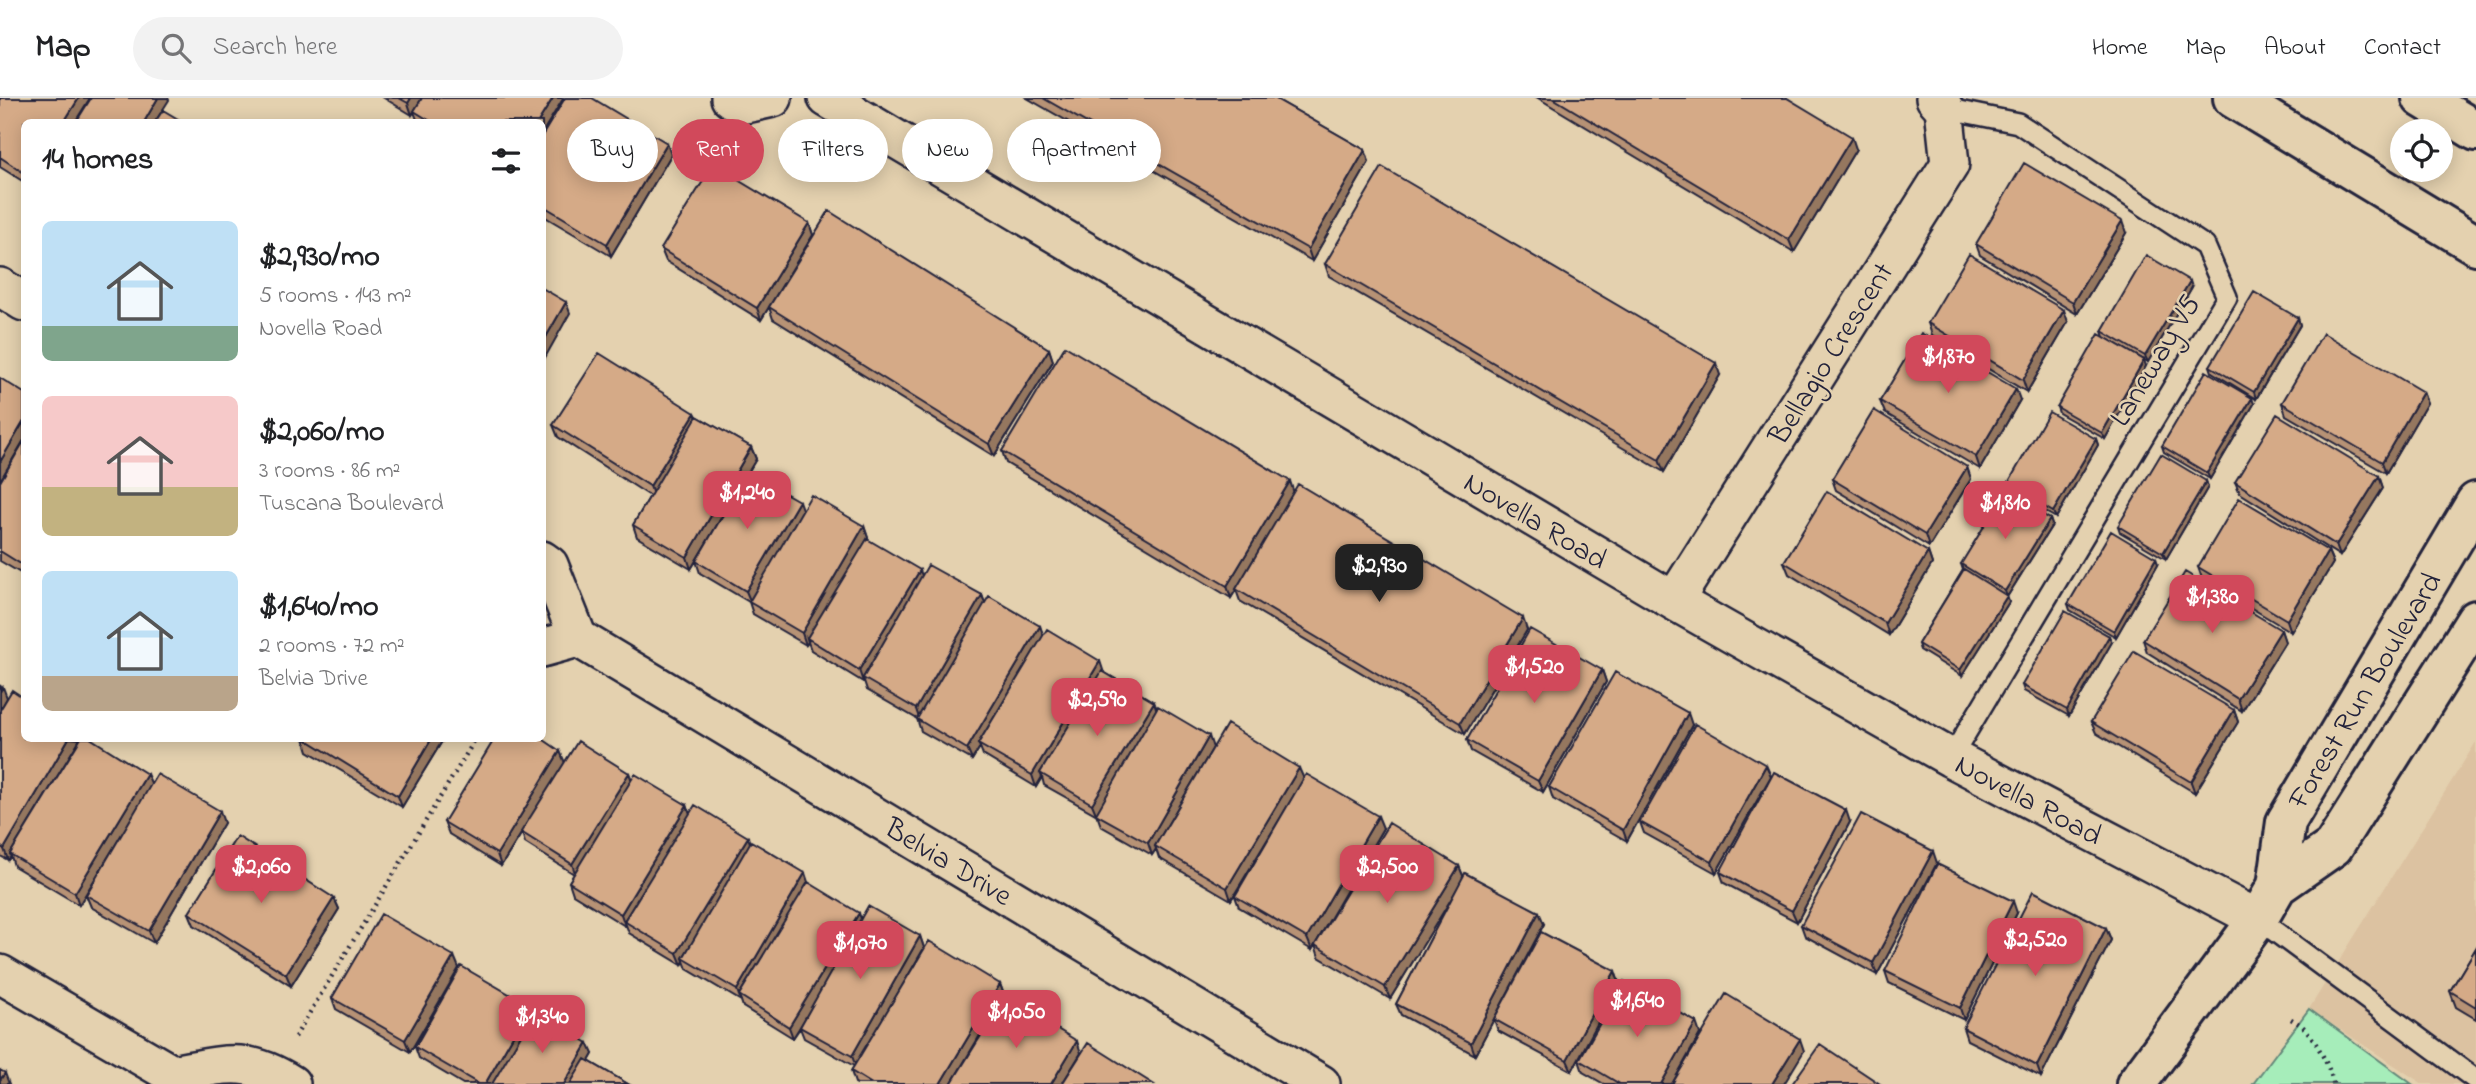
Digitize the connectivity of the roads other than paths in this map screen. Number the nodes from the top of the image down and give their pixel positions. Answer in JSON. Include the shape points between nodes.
{"nodes":[{"id":1,"x":730,"y":98,"type":"edge"},
{"id":2,"x":773,"y":98,"type":"edge"},
{"id":3,"x":827,"y":98,"type":"edge"},
{"id":4,"x":2232,"y":98,"type":"edge"},
{"id":5,"x":2422,"y":98,"type":"edge"},
{"id":6,"x":1940,"y":103,"type":"edge"},
{"id":7,"x":2476,"y":131,"type":"edge"},
{"id":8,"x":2476,"y":245,"type":"edge"},
{"id":9,"x":0,"y":288,"type":"edge"},
{"id":10,"x":21,"y":300,"type":"edge"},
{"id":11,"x":2476,"y":502,"type":"edge"},
{"id":12,"x":546,"y":563,"type":"edge"},
{"id":13,"x":1674,"y":601,"type":"junction"},
{"id":14,"x":2476,"y":620,"type":"edge"},
{"id":15,"x":578,"y":638,"type":"junction"},
{"id":16,"x":546,"y":647,"type":"edge"},
{"id":17,"x":1951,"y":758,"type":"junction"},
{"id":18,"x":2277,"y":886,"type":"junction"},
{"id":19,"x":2258,"y":919,"type":"junction"},
{"id":20,"x":0,"y":974,"type":"edge"},
{"id":21,"x":282,"y":1078,"type":"edge"},
{"id":22,"x":174,"y":1079,"type":"edge"},
{"id":23,"x":2476,"y":1080,"type":"edge"},
{"id":24,"x":1321,"y":1084,"type":"edge"},
{"id":25,"x":2136,"y":1084,"type":"edge"}],
"edges":[{"from":1,"to":2,"type":"street","via":[[741,105]]},
{"from":3,"to":13,"type":"street","name":"Novella Road"},
{"from":4,"to":8,"type":"street"},
{"from":5,"to":7,"type":"street"},
{"from":6,"to":13,"type":"street","name":"Bellagio Crescent","via":[[1950,164]]},
{"from":6,"to":17,"type":"lane","name":"Laneway V5","via":[[2018,123],[2206,246],[2227,297]]},
{"from":9,"to":10,"type":"street"},
{"from":11,"to":18,"type":"street","name":"Forest Run Boulevard","via":[[2286,822]]},
{"from":12,"to":15,"type":"street"},
{"from":13,"to":17,"type":"street","name":"Novella Road"},
{"from":14,"to":18,"type":"street","name":"Forest Run Boulevard","via":[[2333,846]]},
{"from":15,"to":16,"type":"street"},
{"from":15,"to":24,"type":"street","name":"Belvia Drive"},
{"from":17,"to":19,"type":"street","name":"Novella Road"},
{"from":18,"to":19,"type":"street","name":"Forest Run Boulevard"},
{"from":19,"to":23,"type":"lane"},
{"from":19,"to":25,"type":"street","name":"Forest Run Boulevard"},
{"from":20,"to":22,"type":"street"},
{"from":21,"to":22,"type":"street","via":[[236,1063]]}]}
